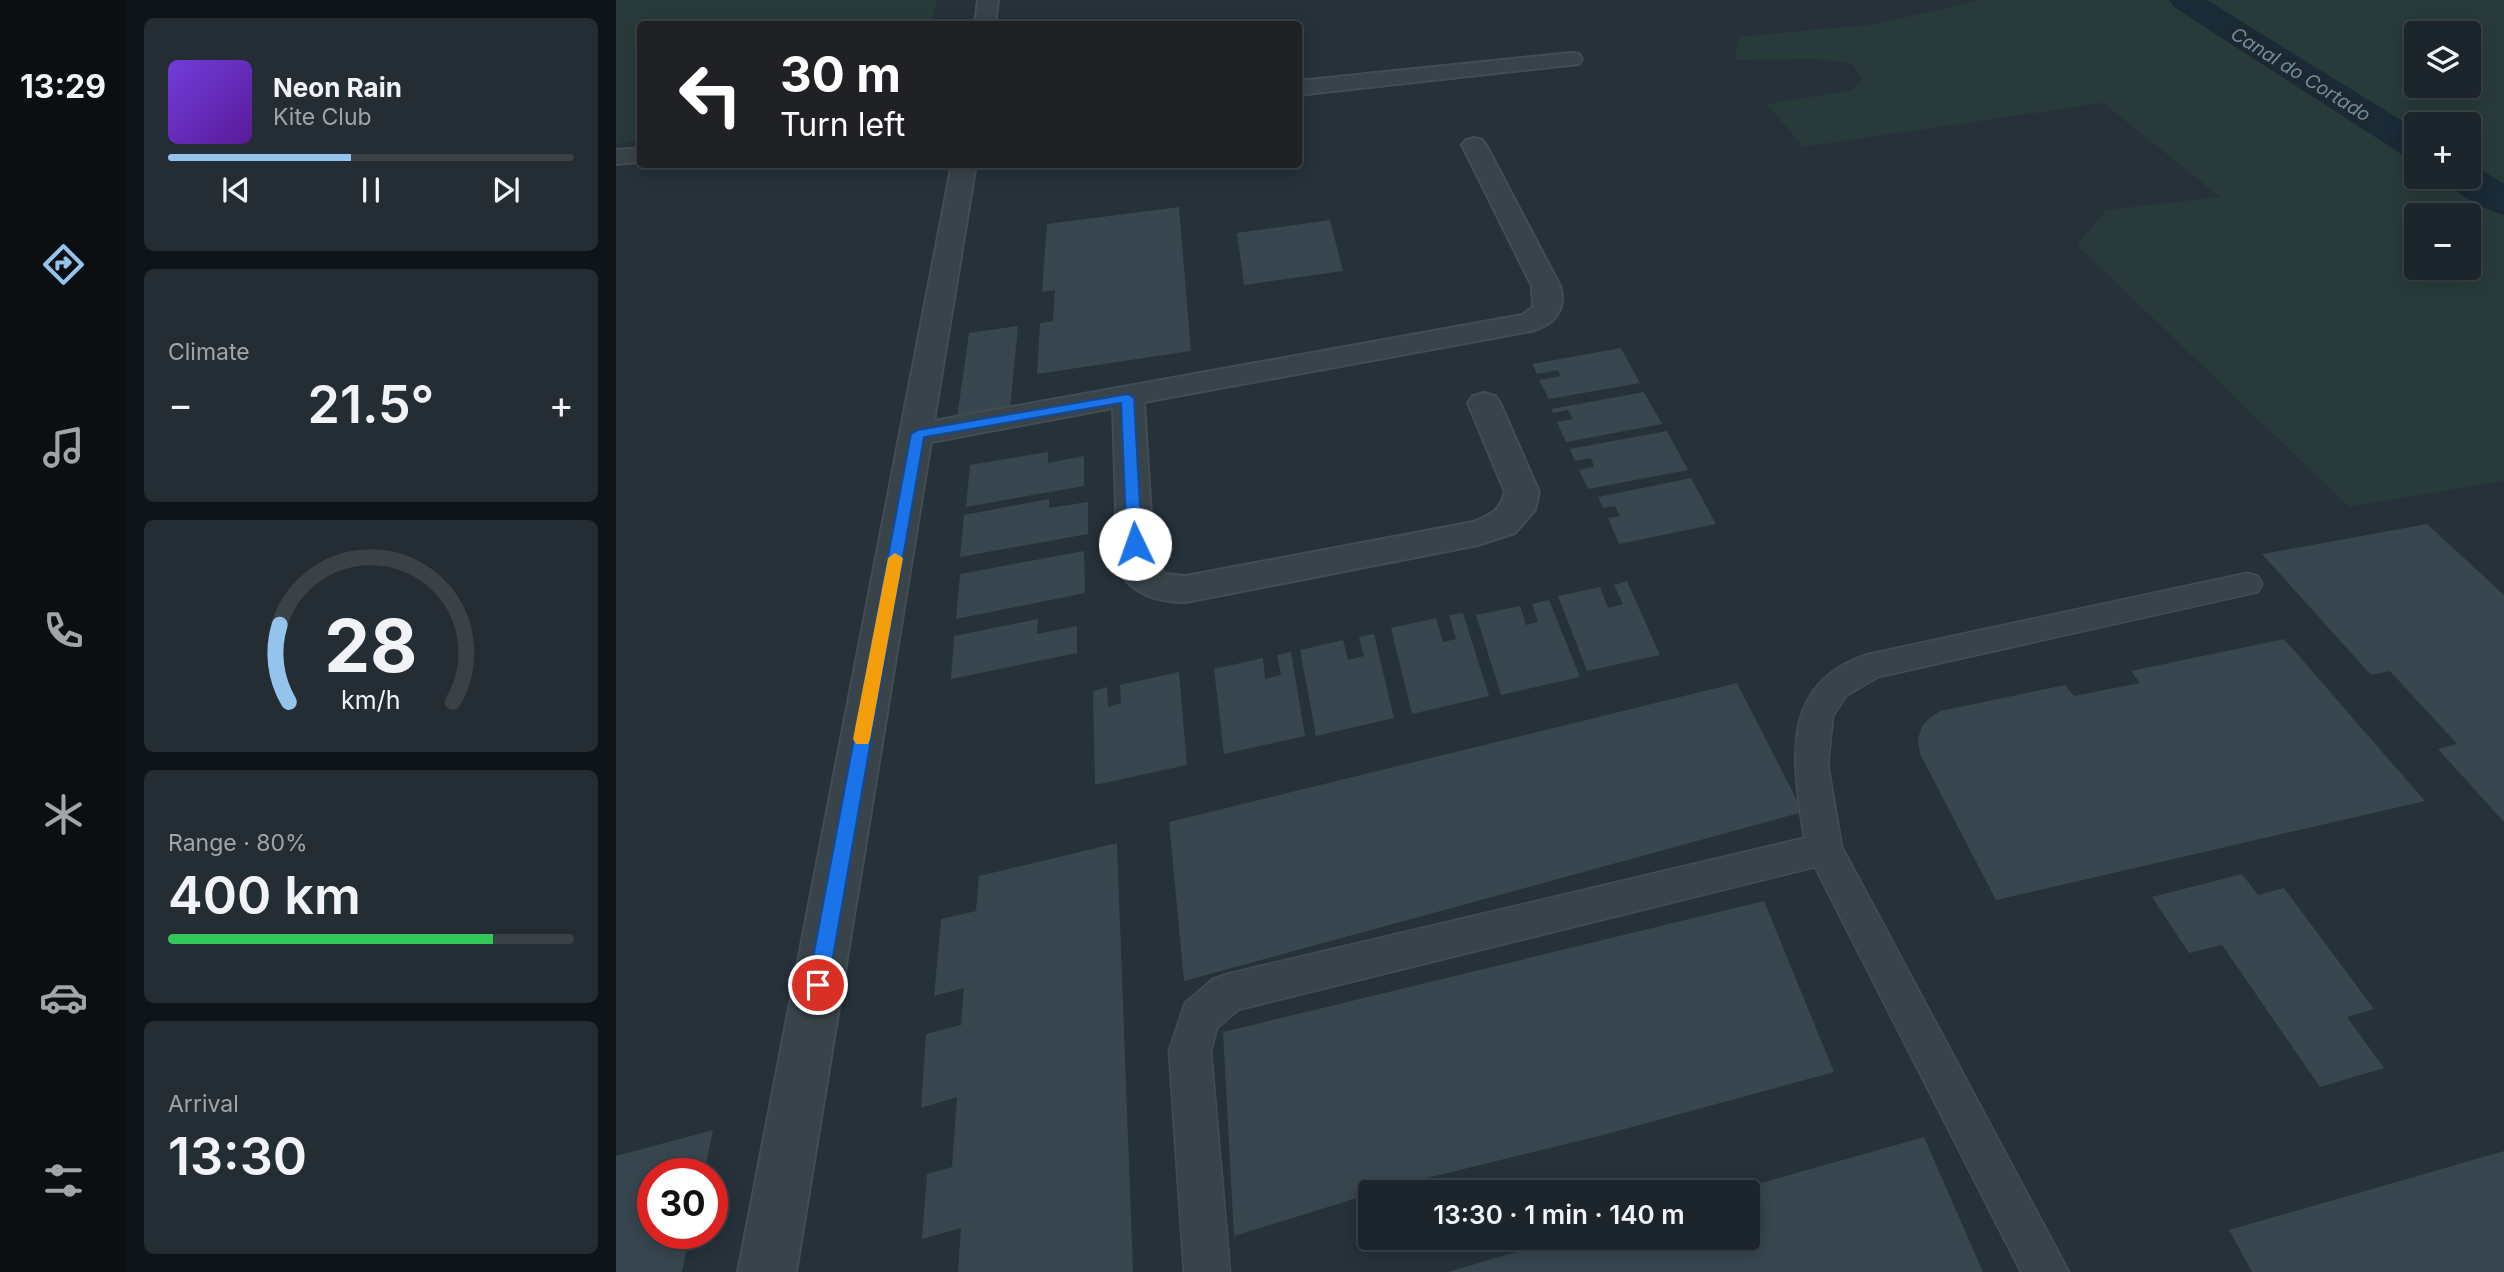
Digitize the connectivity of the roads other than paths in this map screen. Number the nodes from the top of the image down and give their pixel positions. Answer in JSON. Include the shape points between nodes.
{"nodes":[{"id":1,"x":988,"y":0,"type":"edge"},
{"id":2,"x":985,"y":21,"type":"edge"},
{"id":3,"x":1571,"y":59,"type":"dead end"},
{"id":4,"x":1302,"y":88,"type":"edge"},
{"id":5,"x":1474,"y":145,"type":"dead end"},
{"id":6,"x":963,"y":168,"type":"edge"},
{"id":7,"x":1128,"y":398,"type":"junction"},
{"id":8,"x":1484,"y":403,"type":"dead end"},
{"id":9,"x":918,"y":434,"type":"junction"},
{"id":10,"x":2247,"y":584,"type":"dead end"},
{"id":11,"x":1824,"y":849,"type":"junction"},
{"id":12,"x":767,"y":1272,"type":"edge"},
{"id":13,"x":1207,"y":1272,"type":"edge"},
{"id":14,"x":2046,"y":1272,"type":"edge"}],
"edges":[{"from":1,"to":2,"type":"street"},
{"from":3,"to":4,"type":"street"},
{"from":5,"to":7,"type":"street","via":[[1546,286],[1551,302],[1546,313],[1509,326]]},
{"from":6,"to":9,"type":"street"},
{"from":7,"to":8,"type":"street","via":[[1136,569],[1160,589],[1200,586],[1478,533],[1503,524],[1518,510],[1522,492]]},
{"from":7,"to":9,"type":"street"},
{"from":9,"to":12,"type":"street"},
{"from":10,"to":11,"type":"lane","via":[[1869,666],[1834,687],[1816,715],[1811,765]]},
{"from":11,"to":13,"type":"lane","via":[[1227,993],[1199,1017],[1190,1051]]},
{"from":11,"to":14,"type":"lane"}]}
